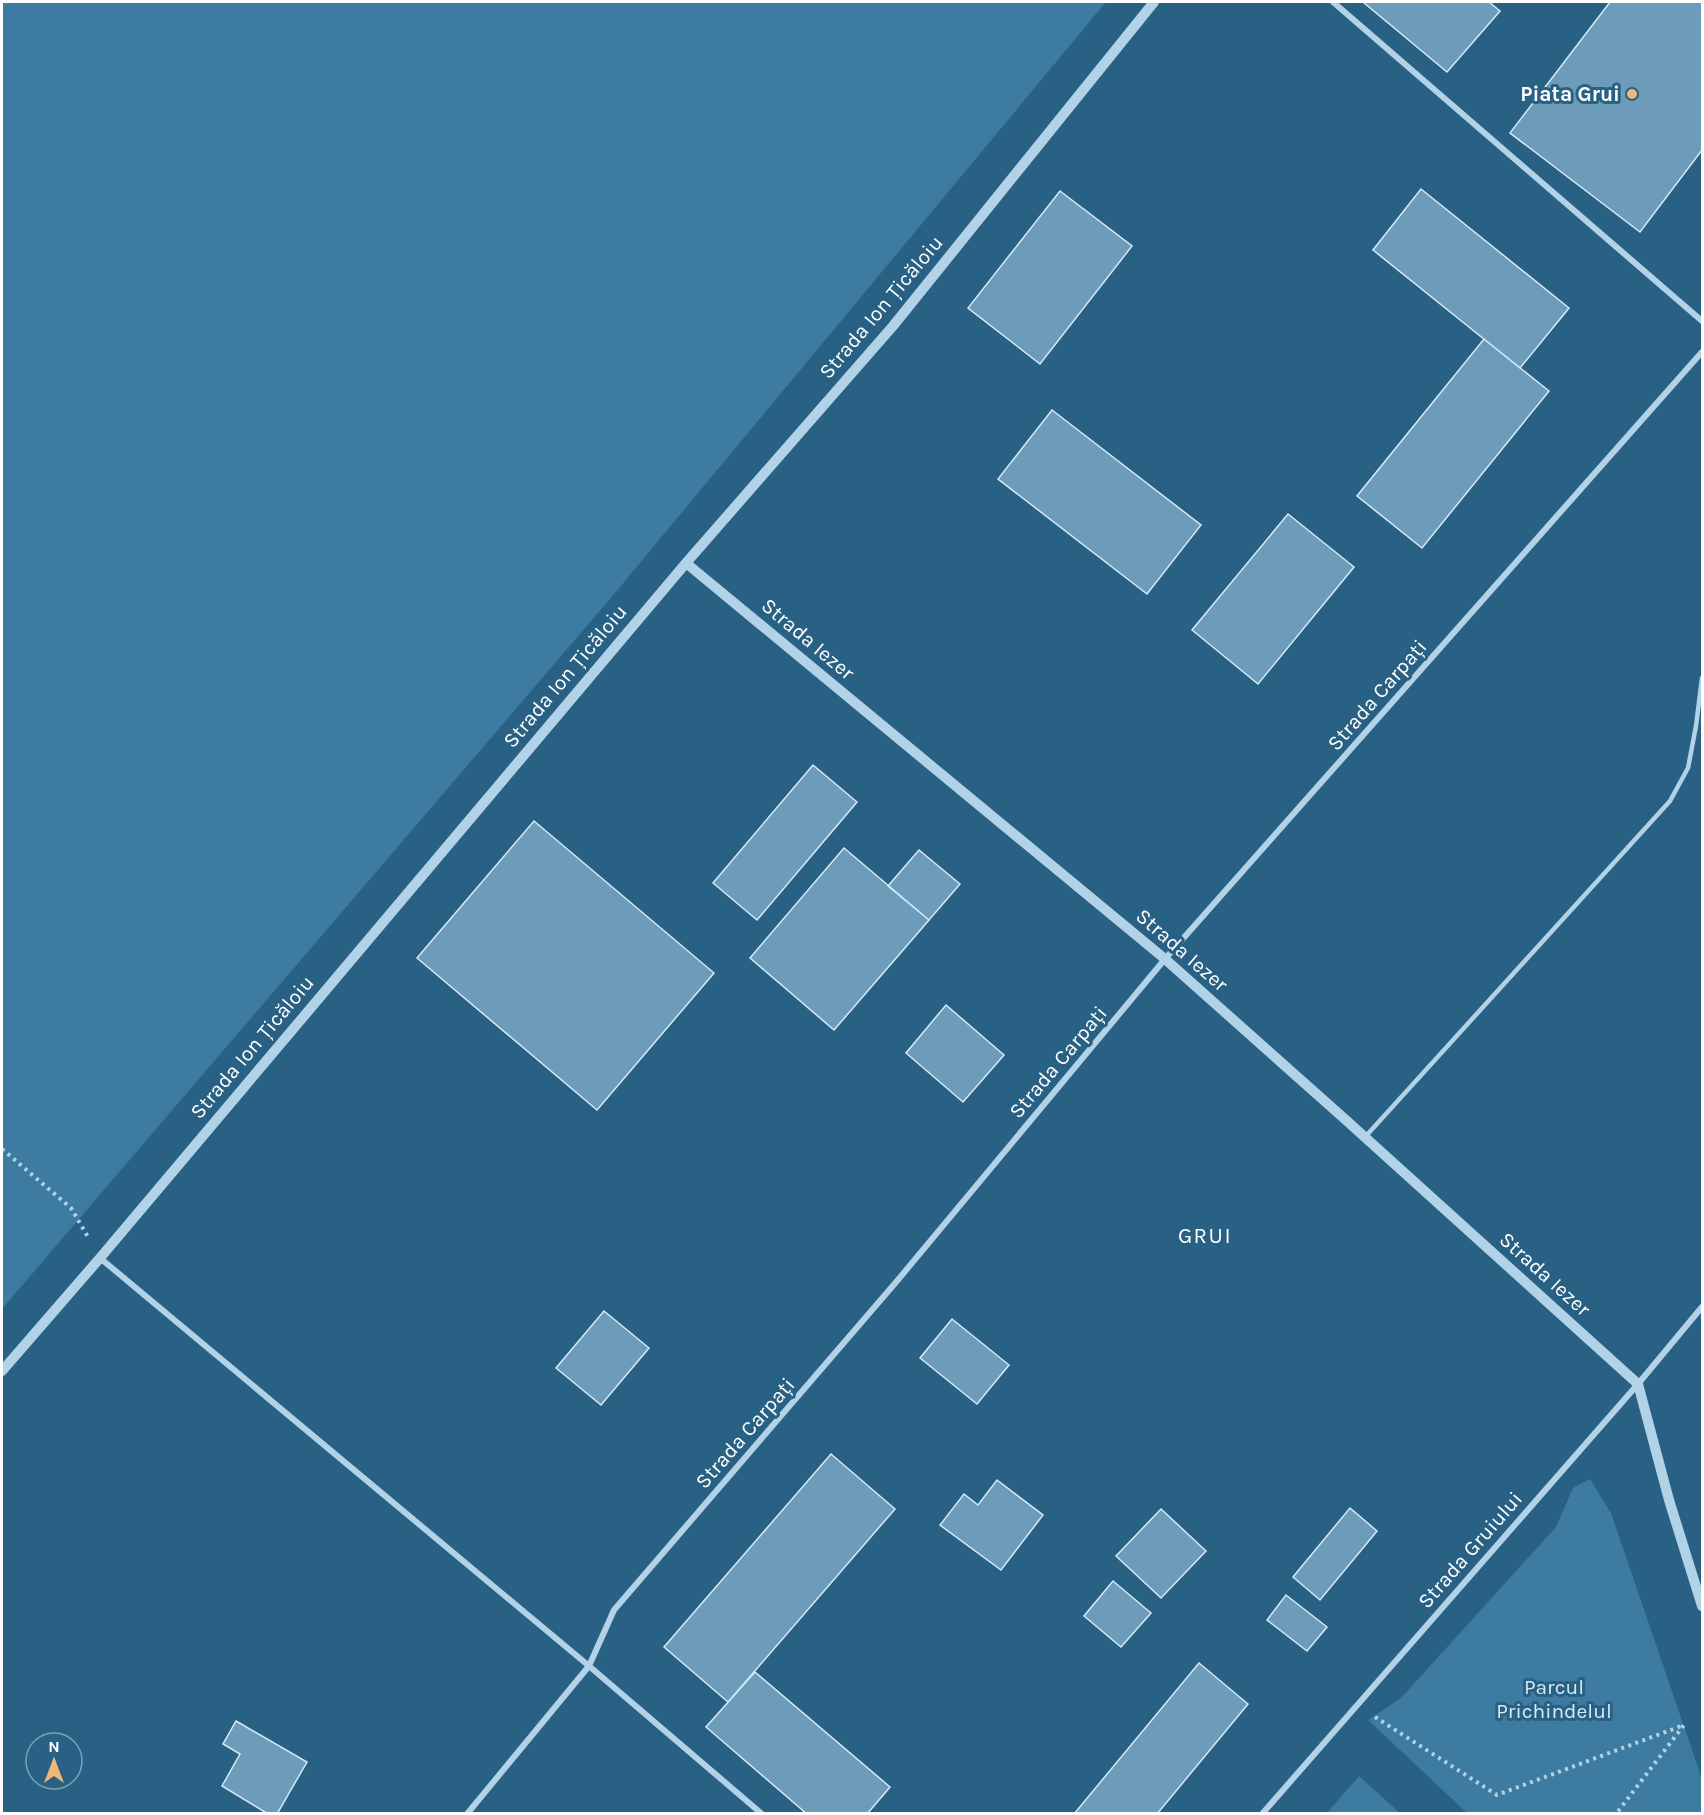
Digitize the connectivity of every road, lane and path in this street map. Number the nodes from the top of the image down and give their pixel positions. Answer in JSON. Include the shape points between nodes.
{"nodes":[{"id":1,"x":1154,"y":2,"type":"edge"},
{"id":2,"x":1333,"y":2,"type":"edge"},
{"id":3,"x":1702,"y":321,"type":"edge"},
{"id":4,"x":1702,"y":352,"type":"edge"},
{"id":5,"x":686,"y":563,"type":"junction"},
{"id":6,"x":1702,"y":678,"type":"edge"},
{"id":7,"x":1165,"y":959,"type":"junction"},
{"id":8,"x":1365,"y":1137,"type":"junction"},
{"id":9,"x":2,"y":1149,"type":"edge"},
{"id":10,"x":100,"y":1258,"type":"junction"},
{"id":11,"x":1702,"y":1307,"type":"edge"},
{"id":12,"x":2,"y":1371,"type":"edge"},
{"id":13,"x":1638,"y":1384,"type":"junction"},
{"id":14,"x":1702,"y":1606,"type":"edge"},
{"id":15,"x":589,"y":1666,"type":"junction"},
{"id":16,"x":1374,"y":1717,"type":"dead end"},
{"id":17,"x":467,"y":1814,"type":"edge"},
{"id":18,"x":762,"y":1814,"type":"edge"},
{"id":19,"x":1262,"y":1814,"type":"edge"},
{"id":20,"x":1616,"y":1814,"type":"edge"}],
"edges":[{"from":1,"to":5,"type":"street","name":"Strada Ion Țicăloiu","via":[[893,326]]},
{"from":2,"to":3,"type":"street"},
{"from":4,"to":7,"type":"street","name":"Strada Carpați"},
{"from":5,"to":7,"type":"street","name":"Strada Iezer"},
{"from":5,"to":10,"type":"street","name":"Strada Ion Țicăloiu"},
{"from":6,"to":8,"type":"lane","via":[[1688,768],[1670,801]]},
{"from":7,"to":8,"type":"street","name":"Strada Iezer"},
{"from":7,"to":15,"type":"street","name":"Strada Carpați","via":[[889,1290],[614,1610]]},
{"from":8,"to":13,"type":"street","name":"Strada Iezer"},
{"from":9,"to":10,"type":"path","via":[[71,1208]]},
{"from":10,"to":12,"type":"street","name":"Strada Ion Țicăloiu"},
{"from":10,"to":15,"type":"street"},
{"from":11,"to":13,"type":"street","name":"Strada Gruiului"},
{"from":13,"to":14,"type":"street"},
{"from":13,"to":19,"type":"street","name":"Strada Gruiului"},
{"from":15,"to":17,"type":"street","name":"Strada Carpați"},
{"from":15,"to":18,"type":"street"},
{"from":16,"to":20,"type":"path","via":[[1497,1795],[1684,1725]]}]}
